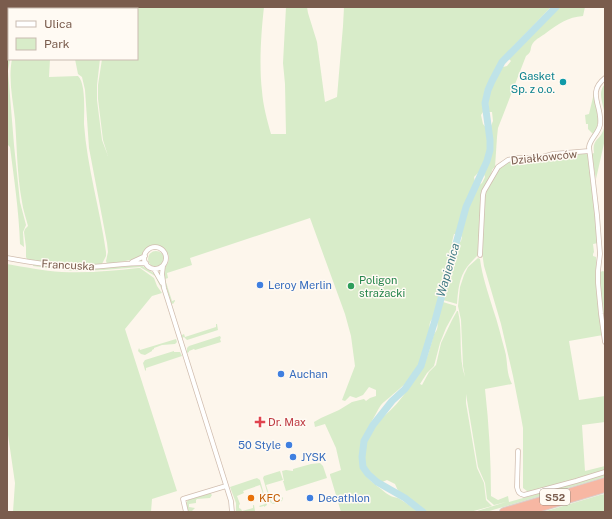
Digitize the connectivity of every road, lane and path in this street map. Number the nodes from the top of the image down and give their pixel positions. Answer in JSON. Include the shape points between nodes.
{"nodes":[{"id":1,"x":605,"y":78,"type":"edge"},
{"id":2,"x":589,"y":151,"type":"junction"},
{"id":3,"x":480,"y":255,"type":"dead end"},
{"id":4,"x":145,"y":256,"type":"junction"},
{"id":5,"x":7,"y":258,"type":"edge"},
{"id":6,"x":128,"y":263,"type":"junction"},
{"id":7,"x":146,"y":263,"type":"junction"},
{"id":8,"x":163,"y":266,"type":"junction"},
{"id":9,"x":154,"y":269,"type":"junction"},
{"id":10,"x":164,"y":288,"type":"junction"},
{"id":11,"x":605,"y":342,"type":"edge"},
{"id":12,"x":518,"y":451,"type":"dead end"},
{"id":13,"x":605,"y":472,"type":"edge"},
{"id":14,"x":605,"y":482,"type":"edge"},
{"id":15,"x":226,"y":486,"type":"junction"},
{"id":16,"x":605,"y":488,"type":"edge"},
{"id":17,"x":186,"y":512,"type":"edge"},
{"id":18,"x":232,"y":512,"type":"edge"},
{"id":19,"x":504,"y":512,"type":"edge"},
{"id":20,"x":524,"y":512,"type":"edge"}],
"edges":[{"from":1,"to":2,"type":"street","via":[[596,89],[600,125],[590,142]]},
{"from":2,"to":3,"type":"street","name":"Działkowców","via":[[553,154],[539,158],[516,158],[498,167],[483,195]]},
{"from":2,"to":11,"type":"street","via":[[597,215],[600,254],[598,283]]},
{"from":4,"to":6,"type":"street","name":"Francuska"},
{"from":4,"to":7,"type":"street"},
{"from":4,"to":8,"type":"street","via":[[152,248],[162,250],[166,256]]},
{"from":5,"to":6,"type":"street","name":"Francuska","via":[[72,267]]},
{"from":6,"to":7,"type":"street","name":"Francuska"},
{"from":7,"to":9,"type":"street"},
{"from":8,"to":9,"type":"street"},
{"from":8,"to":10,"type":"street"},
{"from":9,"to":10,"type":"street"},
{"from":10,"to":15,"type":"street"},
{"from":12,"to":13,"type":"street","via":[[517,487],[524,495]]},
{"from":14,"to":19,"type":"highway","number":"S52"},
{"from":15,"to":17,"type":"street","via":[[183,499]]},
{"from":15,"to":18,"type":"street"},
{"from":16,"to":20,"type":"highway","number":"S52"}]}
